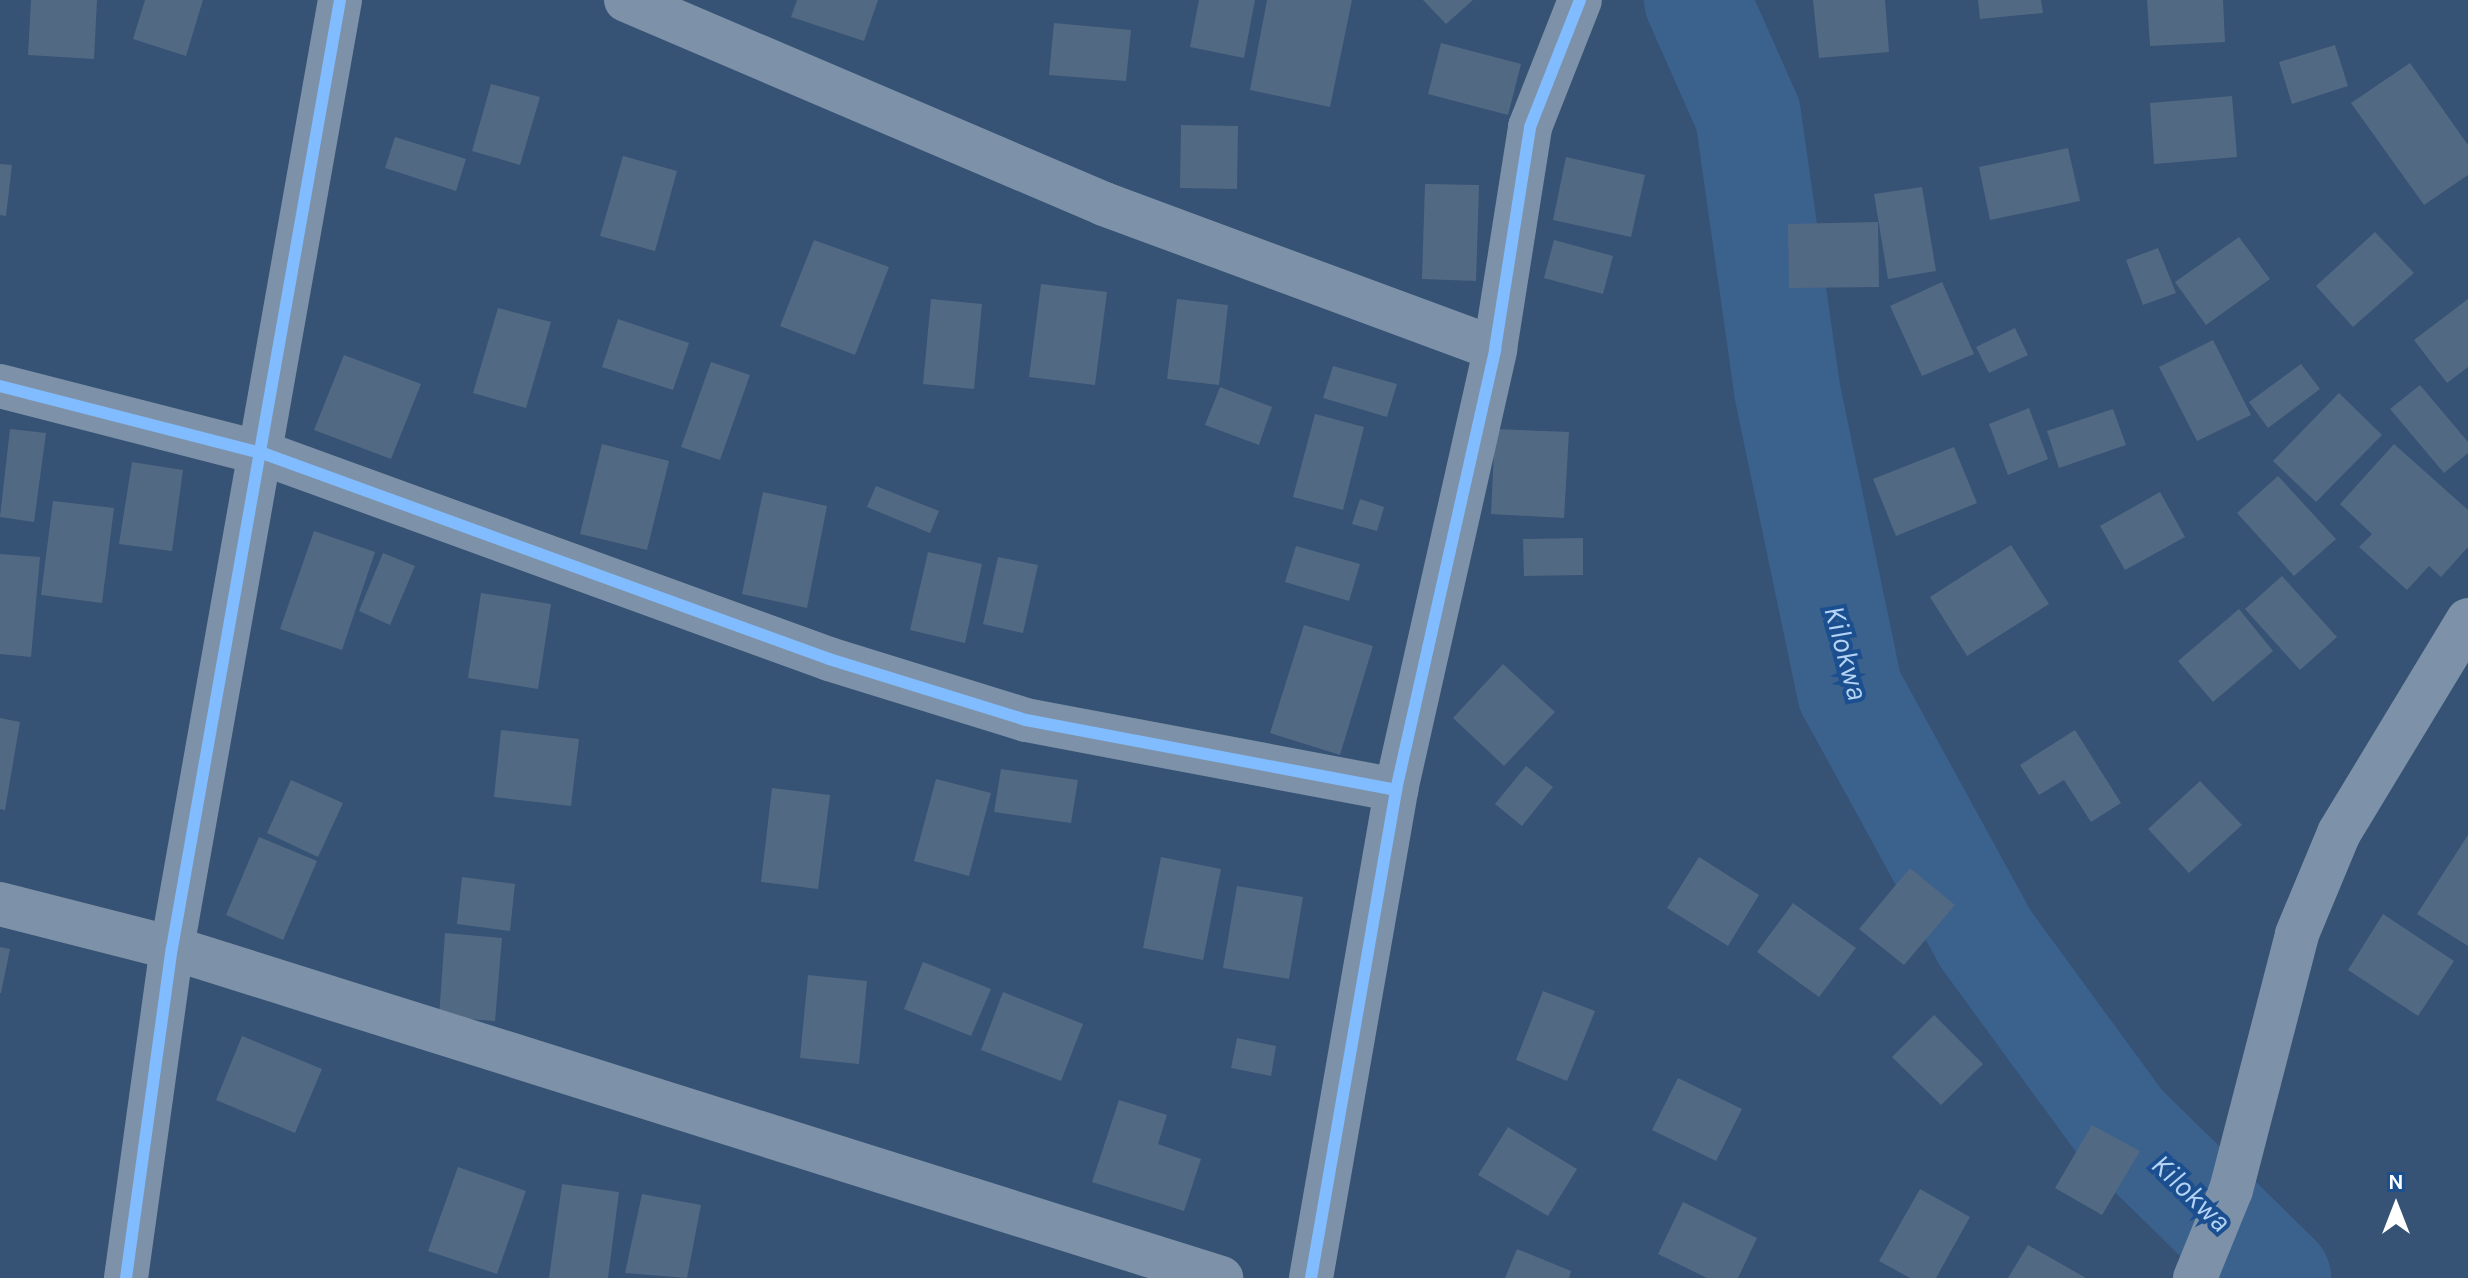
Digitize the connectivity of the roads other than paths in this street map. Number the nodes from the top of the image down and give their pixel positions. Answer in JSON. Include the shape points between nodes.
{"nodes":[{"id":1,"x":340,"y":0,"type":"edge"},
{"id":2,"x":626,"y":0,"type":"edge"},
{"id":3,"x":1580,"y":0,"type":"edge"},
{"id":4,"x":1495,"y":349,"type":"junction"},
{"id":5,"x":0,"y":386,"type":"edge"},
{"id":6,"x":265,"y":454,"type":"junction"},
{"id":7,"x":2468,"y":620,"type":"edge"},
{"id":8,"x":1396,"y":790,"type":"junction"},
{"id":9,"x":0,"y":904,"type":"edge"},
{"id":10,"x":172,"y":948,"type":"junction"},
{"id":11,"x":126,"y":1278,"type":"edge"},
{"id":12,"x":1221,"y":1278,"type":"edge"},
{"id":13,"x":1311,"y":1278,"type":"edge"},
{"id":14,"x":2195,"y":1278,"type":"edge"}],
"edges":[{"from":1,"to":6,"type":"street"},
{"from":2,"to":4,"type":"street","via":[[1104,204]]},
{"from":3,"to":4,"type":"street","via":[[1530,127]]},
{"from":4,"to":8,"type":"street"},
{"from":5,"to":6,"type":"street"},
{"from":6,"to":8,"type":"street","via":[[829,659],[1026,720]]},
{"from":6,"to":10,"type":"street"},
{"from":7,"to":14,"type":"street","via":[[2333,847],[2297,934],[2219,1219]]},
{"from":8,"to":13,"type":"street"},
{"from":9,"to":10,"type":"street"},
{"from":10,"to":11,"type":"street"},
{"from":10,"to":12,"type":"street"}]}
